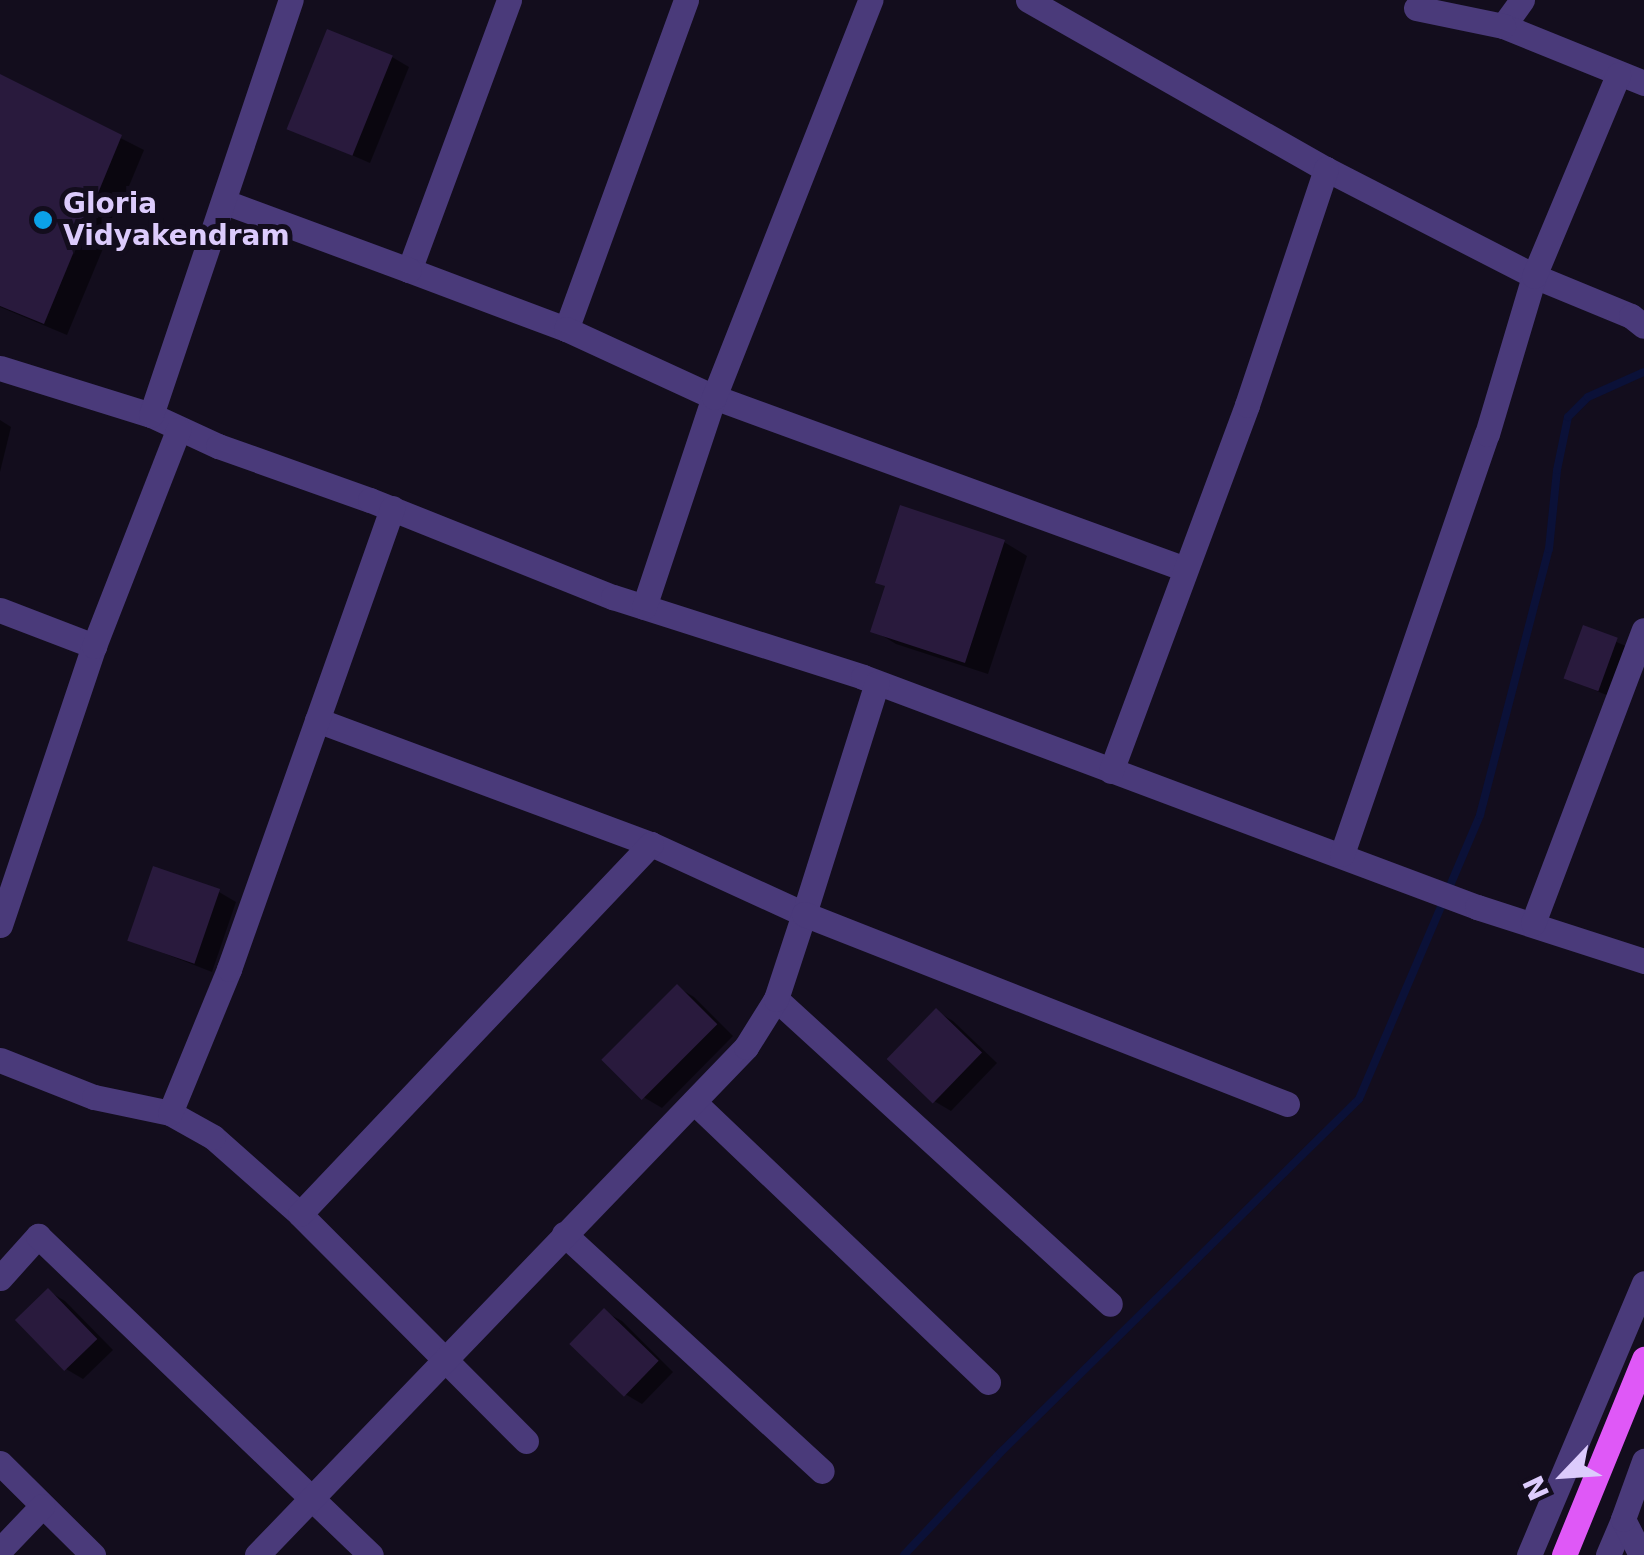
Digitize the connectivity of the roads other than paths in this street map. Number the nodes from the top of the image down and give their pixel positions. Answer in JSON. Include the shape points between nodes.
{"nodes":[{"id":1,"x":291,"y":0,"type":"edge"},
{"id":2,"x":510,"y":0,"type":"edge"},
{"id":3,"x":686,"y":0,"type":"edge"},
{"id":4,"x":870,"y":0,"type":"edge"},
{"id":5,"x":1028,"y":0,"type":"edge"},
{"id":6,"x":1522,"y":0,"type":"edge"},
{"id":7,"x":1416,"y":8,"type":"dead end"},
{"id":8,"x":1503,"y":26,"type":"junction"},
{"id":9,"x":1618,"y":75,"type":"junction"},
{"id":10,"x":1644,"y":83,"type":"edge"},
{"id":11,"x":1326,"y":170,"type":"junction"},
{"id":12,"x":225,"y":202,"type":"junction"},
{"id":13,"x":409,"y":270,"type":"junction"},
{"id":14,"x":1534,"y":276,"type":"junction"},
{"id":15,"x":1644,"y":326,"type":"edge"},
{"id":16,"x":566,"y":329,"type":"junction"},
{"id":17,"x":0,"y":368,"type":"edge"},
{"id":18,"x":714,"y":396,"type":"junction"},
{"id":19,"x":151,"y":415,"type":"junction"},
{"id":20,"x":178,"y":430,"type":"junction"},
{"id":21,"x":392,"y":508,"type":"junction"},
{"id":22,"x":1185,"y":568,"type":"junction"},
{"id":23,"x":644,"y":607,"type":"junction"},
{"id":24,"x":0,"y":610,"type":"edge"},
{"id":25,"x":1644,"y":630,"type":"edge"},
{"id":26,"x":94,"y":646,"type":"junction"},
{"id":27,"x":877,"y":682,"type":"junction"},
{"id":28,"x":318,"y":720,"type":"junction"},
{"id":29,"x":1111,"y":771,"type":"junction"},
{"id":30,"x":651,"y":844,"type":"junction"},
{"id":31,"x":1342,"y":854,"type":"junction"},
{"id":32,"x":804,"y":914,"type":"junction"},
{"id":33,"x":1534,"y":923,"type":"junction"},
{"id":34,"x":0,"y":926,"type":"edge"},
{"id":35,"x":1644,"y":961,"type":"edge"},
{"id":36,"x":776,"y":999,"type":"junction"},
{"id":37,"x":0,"y":1060,"type":"edge"},
{"id":38,"x":694,"y":1102,"type":"junction"},
{"id":39,"x":1286,"y":1104,"type":"dead end"},
{"id":40,"x":170,"y":1113,"type":"junction"},
{"id":41,"x":300,"y":1214,"type":"junction"},
{"id":42,"x":564,"y":1234,"type":"junction"},
{"id":43,"x":0,"y":1278,"type":"edge"},
{"id":44,"x":1644,"y":1284,"type":"edge"},
{"id":45,"x":1110,"y":1304,"type":"dead end"},
{"id":46,"x":1644,"y":1359,"type":"edge"},
{"id":47,"x":443,"y":1360,"type":"junction"},
{"id":48,"x":988,"y":1382,"type":"dead end"},
{"id":49,"x":526,"y":1441,"type":"dead end"},
{"id":50,"x":1644,"y":1461,"type":"edge"},
{"id":51,"x":0,"y":1463,"type":"edge"},
{"id":52,"x":822,"y":1471,"type":"dead end"},
{"id":53,"x":311,"y":1499,"type":"junction"},
{"id":54,"x":42,"y":1506,"type":"junction"},
{"id":55,"x":1623,"y":1518,"type":"junction"},
{"id":56,"x":0,"y":1550,"type":"edge"},
{"id":57,"x":93,"y":1555,"type":"edge"},
{"id":58,"x":257,"y":1555,"type":"edge"},
{"id":59,"x":371,"y":1555,"type":"edge"},
{"id":60,"x":1529,"y":1555,"type":"edge"},
{"id":61,"x":1564,"y":1555,"type":"edge"},
{"id":62,"x":1608,"y":1555,"type":"edge"},
{"id":63,"x":1640,"y":1555,"type":"edge"}],
"edges":[{"from":1,"to":12,"type":"street"},
{"from":2,"to":13,"type":"street"},
{"from":3,"to":16,"type":"street"},
{"from":4,"to":18,"type":"street"},
{"from":5,"to":11,"type":"street"},
{"from":6,"to":8,"type":"street"},
{"from":7,"to":8,"type":"street"},
{"from":8,"to":9,"type":"street"},
{"from":9,"to":10,"type":"street"},
{"from":9,"to":14,"type":"street"},
{"from":11,"to":14,"type":"street"},
{"from":11,"to":22,"type":"street"},
{"from":12,"to":13,"type":"street"},
{"from":12,"to":19,"type":"street"},
{"from":13,"to":16,"type":"street"},
{"from":14,"to":15,"type":"street"},
{"from":14,"to":31,"type":"street","via":[[1487,434]]},
{"from":16,"to":18,"type":"street"},
{"from":17,"to":19,"type":"street"},
{"from":18,"to":22,"type":"street"},
{"from":18,"to":23,"type":"street"},
{"from":19,"to":20,"type":"street"},
{"from":20,"to":21,"type":"street"},
{"from":20,"to":26,"type":"street"},
{"from":21,"to":23,"type":"street"},
{"from":21,"to":28,"type":"street"},
{"from":22,"to":29,"type":"street"},
{"from":23,"to":27,"type":"street"},
{"from":24,"to":26,"type":"street"},
{"from":25,"to":33,"type":"street"},
{"from":26,"to":34,"type":"street"},
{"from":27,"to":29,"type":"street"},
{"from":27,"to":32,"type":"street"},
{"from":28,"to":30,"type":"street"},
{"from":28,"to":40,"type":"street"},
{"from":29,"to":31,"type":"street"},
{"from":30,"to":32,"type":"street"},
{"from":30,"to":41,"type":"street"},
{"from":31,"to":33,"type":"street","via":[[1477,908]]},
{"from":32,"to":36,"type":"street"},
{"from":32,"to":39,"type":"street"},
{"from":33,"to":35,"type":"street"},
{"from":36,"to":38,"type":"street","via":[[746,1047]]},
{"from":36,"to":45,"type":"street"},
{"from":37,"to":40,"type":"street","via":[[94,1097]]},
{"from":38,"to":42,"type":"street"},
{"from":38,"to":48,"type":"street"},
{"from":40,"to":41,"type":"street","via":[[213,1137]]},
{"from":41,"to":47,"type":"street"},
{"from":42,"to":47,"type":"street"},
{"from":42,"to":52,"type":"street"},
{"from":43,"to":53,"type":"street","via":[[38,1236]]},
{"from":44,"to":60,"type":"street"},
{"from":46,"to":61,"type":"main road"},
{"from":47,"to":49,"type":"street"},
{"from":47,"to":53,"type":"street"},
{"from":50,"to":55,"type":"street"},
{"from":51,"to":54,"type":"street"},
{"from":53,"to":58,"type":"street"},
{"from":53,"to":59,"type":"street"},
{"from":54,"to":56,"type":"street"},
{"from":54,"to":57,"type":"street"},
{"from":55,"to":62,"type":"street"},
{"from":55,"to":63,"type":"street"}]}
